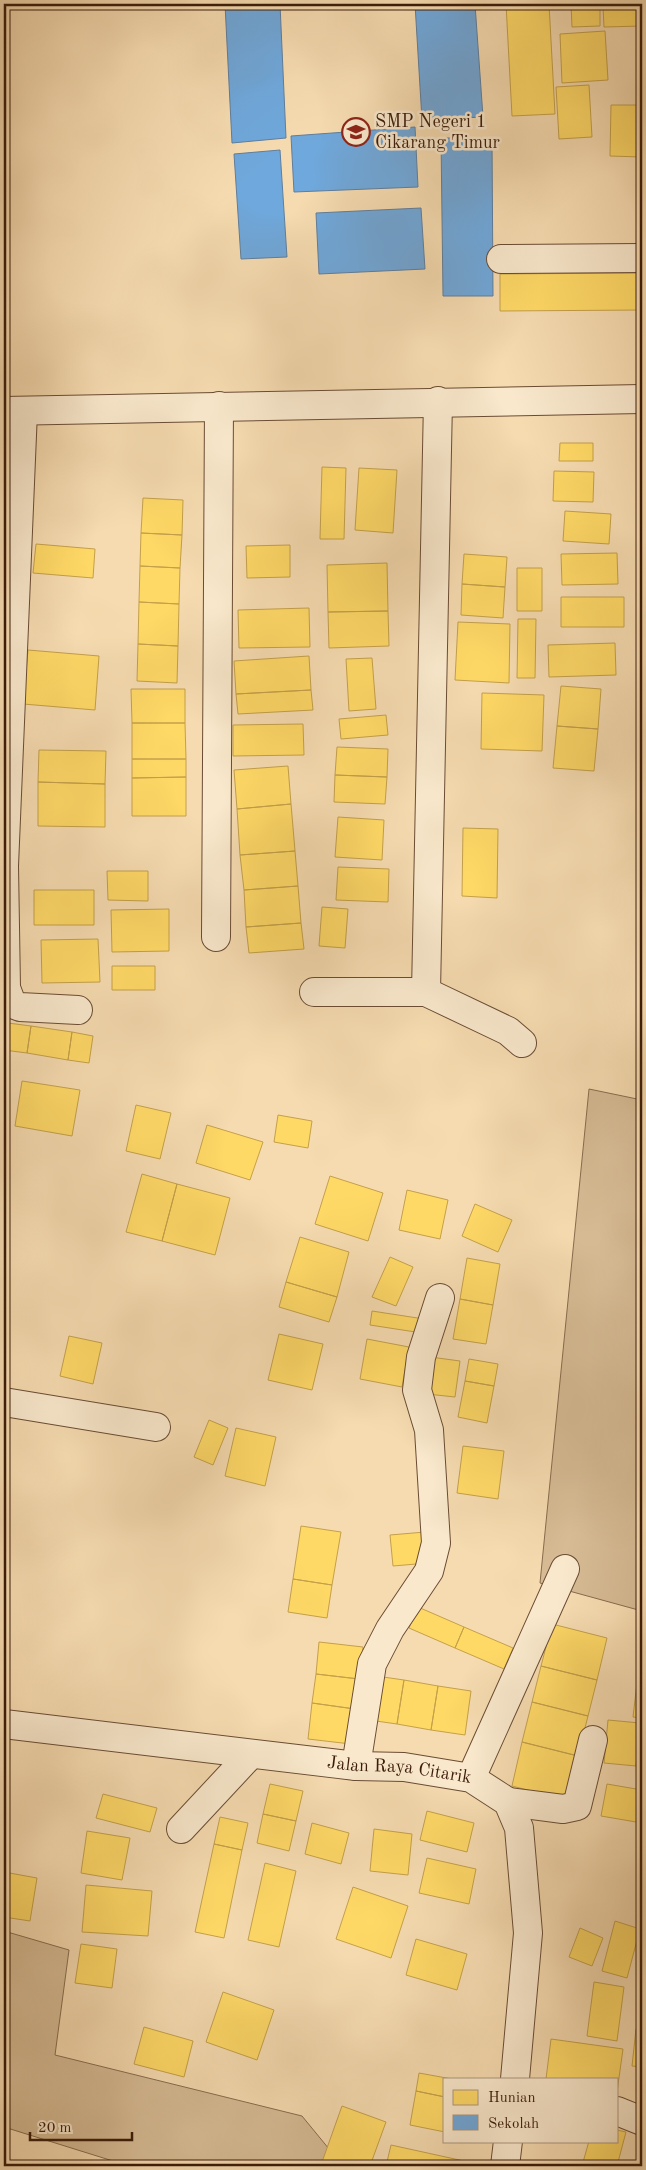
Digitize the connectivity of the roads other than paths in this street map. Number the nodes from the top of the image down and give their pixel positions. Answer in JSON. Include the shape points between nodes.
{"nodes":[{"id":1,"x":642,"y":258,"type":"edge"},
{"id":2,"x":501,"y":259,"type":"dead end"},
{"id":3,"x":642,"y":399,"type":"edge"},
{"id":4,"x":438,"y":402,"type":"junction"},
{"id":5,"x":219,"y":406,"type":"junction"},
{"id":6,"x":14,"y":411,"type":"edge"},
{"id":7,"x":216,"y":937,"type":"dead end"},
{"id":8,"x":314,"y":992,"type":"dead end"},
{"id":9,"x":426,"y":992,"type":"junction"},
{"id":10,"x":78,"y":1010,"type":"dead end"},
{"id":11,"x":522,"y":1043,"type":"dead end"},
{"id":12,"x":440,"y":1298,"type":"dead end"},
{"id":13,"x":4,"y":1402,"type":"edge"},
{"id":14,"x":156,"y":1427,"type":"dead end"},
{"id":15,"x":565,"y":1569,"type":"dead end"},
{"id":16,"x":4,"y":1724,"type":"edge"},
{"id":17,"x":593,"y":1740,"type":"dead end"},
{"id":18,"x":250,"y":1755,"type":"junction"},
{"id":19,"x":356,"y":1766,"type":"junction"},
{"id":20,"x":470,"y":1778,"type":"junction"},
{"id":21,"x":508,"y":1802,"type":"junction"},
{"id":22,"x":181,"y":1829,"type":"dead end"},
{"id":23,"x":515,"y":2078,"type":"edge"},
{"id":24,"x":618,"y":2111,"type":"edge"},
{"id":25,"x":642,"y":2121,"type":"edge"},
{"id":26,"x":508,"y":2142,"type":"edge"},
{"id":27,"x":505,"y":2166,"type":"edge"}],
"edges":[{"from":1,"to":2,"type":"street"},
{"from":3,"to":4,"type":"street"},
{"from":4,"to":5,"type":"street"},
{"from":4,"to":9,"type":"street"},
{"from":5,"to":6,"type":"street"},
{"from":5,"to":7,"type":"street"},
{"from":6,"to":10,"type":"street","via":[[4,866],[6,988],[12,1004],[20,1007]]},
{"from":8,"to":9,"type":"street"},
{"from":9,"to":11,"type":"street","via":[[508,1031]]},
{"from":12,"to":19,"type":"street","via":[[421,1357],[417,1390],[429,1430],[436,1543],[429,1571],[390,1629],[372,1664]]},
{"from":13,"to":14,"type":"street"},
{"from":15,"to":20,"type":"street"},
{"from":16,"to":18,"type":"street","name":"Jalan Raya Citarik"},
{"from":17,"to":21,"type":"street","via":[[577,1806],[563,1810]]},
{"from":18,"to":19,"type":"street","name":"Jalan Raya Citarik"},
{"from":18,"to":22,"type":"street"},
{"from":19,"to":20,"type":"street","name":"Jalan Raya Citarik","via":[[404,1767]]},
{"from":20,"to":21,"type":"street","name":"Jalan Raya Citarik"},
{"from":21,"to":23,"type":"street","via":[[519,1828],[528,1933]]},
{"from":24,"to":25,"type":"street"},
{"from":26,"to":27,"type":"street"}]}
